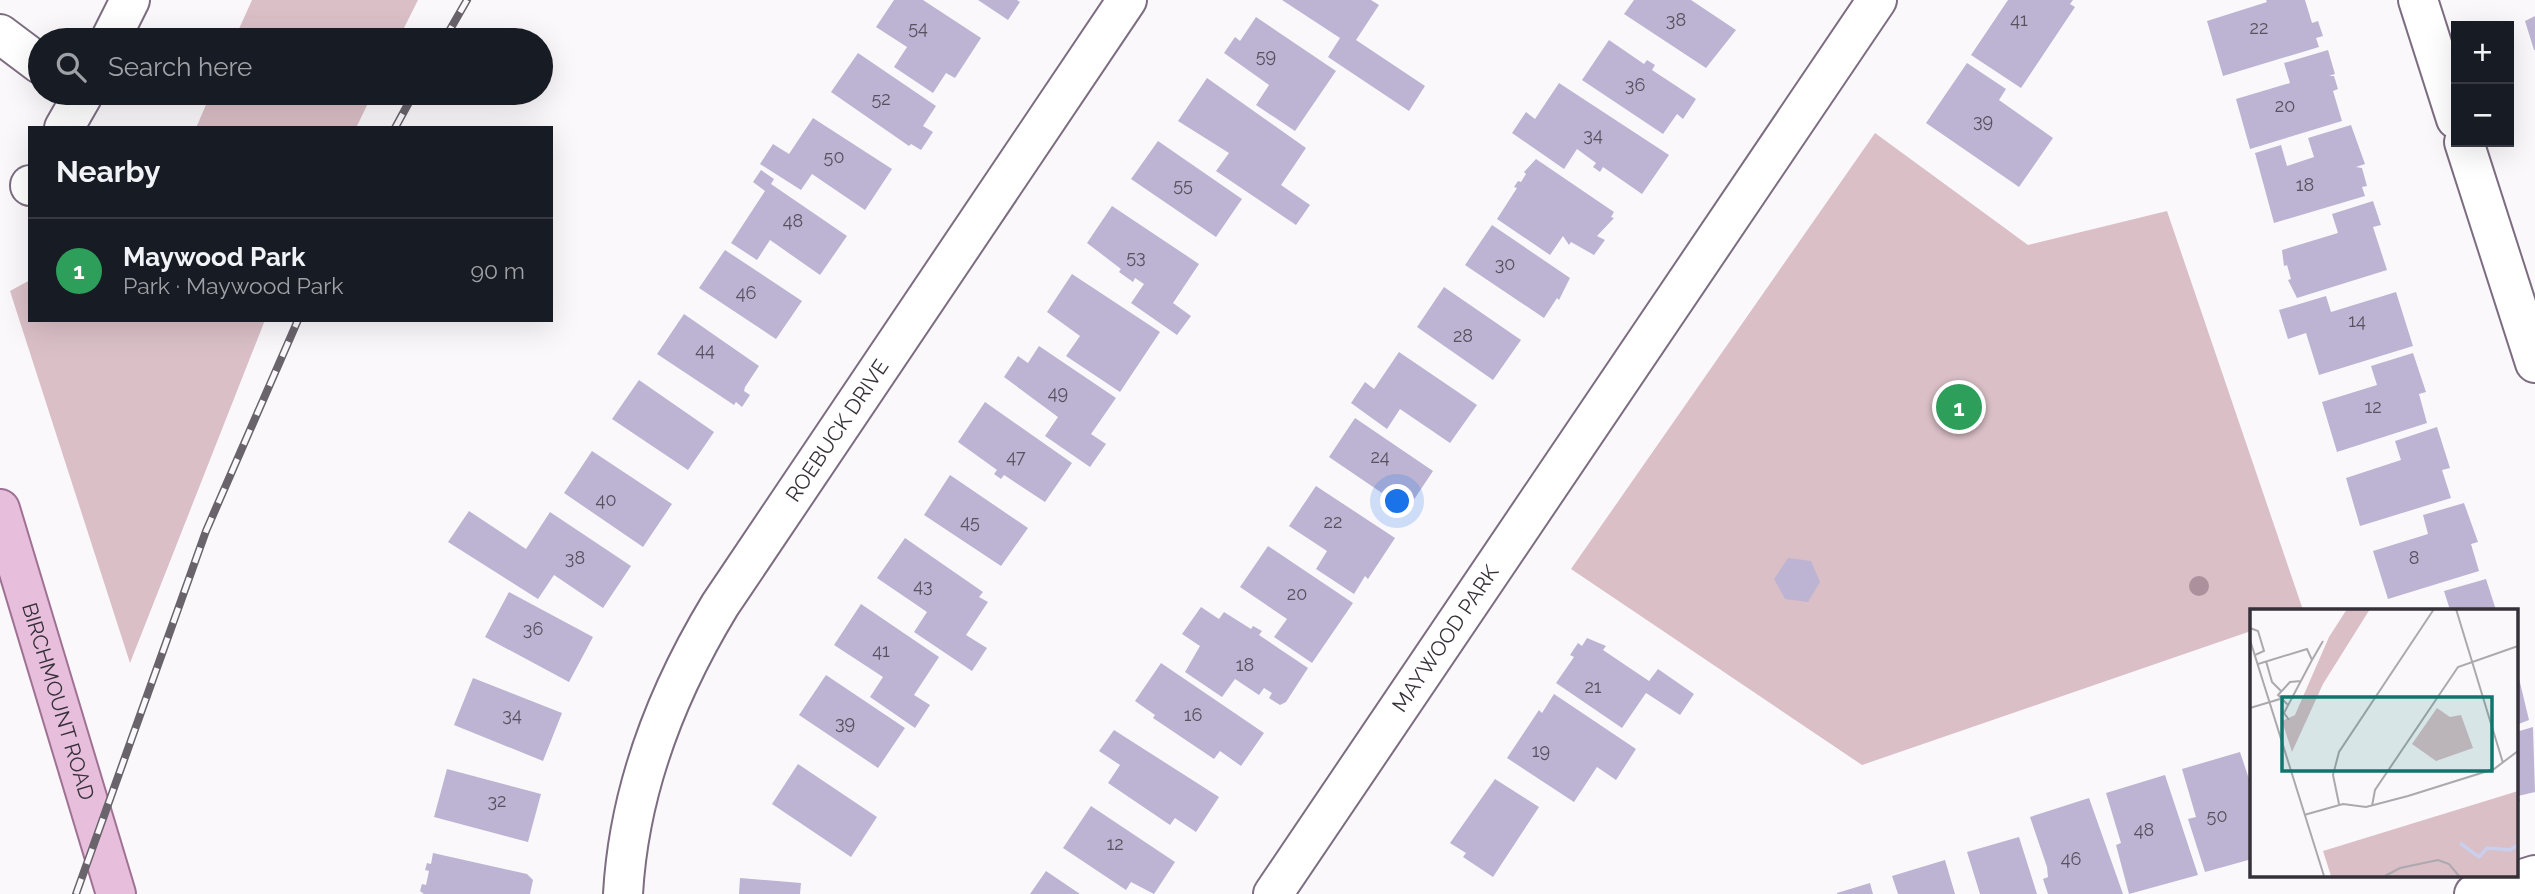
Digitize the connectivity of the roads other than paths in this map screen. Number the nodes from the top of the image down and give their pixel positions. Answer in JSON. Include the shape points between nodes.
{"nodes":[{"id":1,"x":130,"y":0,"type":"edge"},
{"id":2,"x":1127,"y":0,"type":"edge"},
{"id":3,"x":1877,"y":0,"type":"edge"},
{"id":4,"x":2418,"y":0,"type":"edge"},
{"id":5,"x":116,"y":28,"type":"edge"},
{"id":6,"x":0,"y":34,"type":"edge"},
{"id":7,"x":28,"y":55,"type":"edge"},
{"id":8,"x":2451,"y":103,"type":"edge"},
{"id":9,"x":76,"y":105,"type":"edge"},
{"id":10,"x":65,"y":126,"type":"edge"},
{"id":11,"x":2466,"y":147,"type":"edge"},
{"id":12,"x":2535,"y":363,"type":"edge"},
{"id":13,"x":0,"y":509,"type":"edge"},
{"id":14,"x":2535,"y":876,"type":"edge"},
{"id":15,"x":116,"y":894,"type":"edge"},
{"id":16,"x":623,"y":894,"type":"edge"},
{"id":17,"x":1273,"y":894,"type":"edge"},
{"id":18,"x":2474,"y":894,"type":"edge"}],
"edges":[{"from":1,"to":5,"type":"street"},
{"from":2,"to":16,"type":"street","name":"ROEBUCK DRIVE","via":[[686,662],[650,751],[635,809]]},
{"from":3,"to":17,"type":"street","name":"MAYWOOD PARK"},
{"from":4,"to":8,"type":"street"},
{"from":6,"to":7,"type":"street"},
{"from":9,"to":10,"type":"street"},
{"from":11,"to":12,"type":"street"},
{"from":13,"to":15,"type":"main road","name":"BIRCHMOUNT ROAD"},
{"from":14,"to":18,"type":"street"}]}
